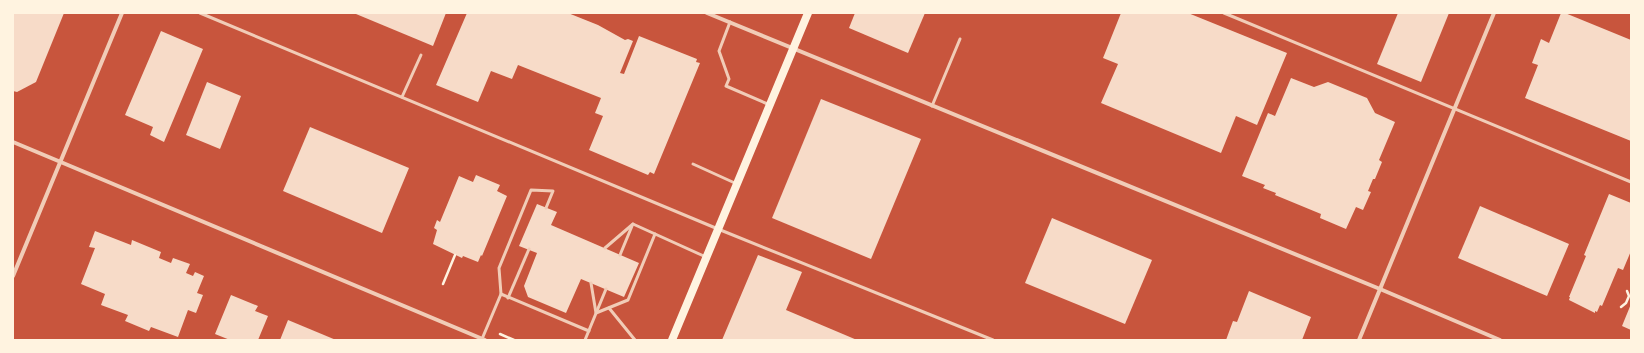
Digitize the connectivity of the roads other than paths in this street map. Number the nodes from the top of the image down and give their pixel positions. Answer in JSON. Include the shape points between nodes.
{"nodes":[{"id":1,"x":122,"y":13,"type":"edge"},
{"id":2,"x":200,"y":13,"type":"edge"},
{"id":3,"x":708,"y":13,"type":"edge"},
{"id":4,"x":808,"y":13,"type":"edge"},
{"id":5,"x":1224,"y":13,"type":"edge"},
{"id":6,"x":1494,"y":13,"type":"edge"},
{"id":7,"x":730,"y":22,"type":"junction"},
{"id":8,"x":960,"y":39,"type":"dead end"},
{"id":9,"x":794,"y":49,"type":"junction"},
{"id":10,"x":421,"y":55,"type":"dead end"},
{"id":11,"x":402,"y":97,"type":"junction"},
{"id":12,"x":770,"y":105,"type":"junction"},
{"id":13,"x":932,"y":106,"type":"junction"},
{"id":14,"x":1454,"y":108,"type":"junction"},
{"id":15,"x":13,"y":142,"type":"edge"},
{"id":16,"x":60,"y":161,"type":"junction"},
{"id":17,"x":693,"y":164,"type":"dead end"},
{"id":18,"x":1631,"y":182,"type":"edge"},
{"id":19,"x":737,"y":184,"type":"junction"},
{"id":20,"x":546,"y":208,"type":"dead end"},
{"id":21,"x":633,"y":224,"type":"junction"},
{"id":22,"x":718,"y":229,"type":"junction"},
{"id":23,"x":655,"y":234,"type":"junction"},
{"id":24,"x":605,"y":248,"type":"dead end"},
{"id":25,"x":529,"y":250,"type":"dead end"},
{"id":26,"x":620,"y":255,"type":"dead end"},
{"id":27,"x":707,"y":257,"type":"junction"},
{"id":28,"x":13,"y":276,"type":"edge"},
{"id":29,"x":591,"y":283,"type":"dead end"},
{"id":30,"x":606,"y":289,"type":"dead end"},
{"id":31,"x":1380,"y":289,"type":"junction"},
{"id":32,"x":501,"y":294,"type":"junction"},
{"id":33,"x":508,"y":298,"type":"junction"},
{"id":34,"x":609,"y":308,"type":"junction"},
{"id":35,"x":596,"y":313,"type":"junction"},
{"id":36,"x":589,"y":331,"type":"junction"},
{"id":37,"x":484,"y":339,"type":"edge"},
{"id":38,"x":585,"y":340,"type":"edge"},
{"id":39,"x":635,"y":340,"type":"edge"},
{"id":40,"x":672,"y":340,"type":"edge"},
{"id":41,"x":992,"y":340,"type":"edge"},
{"id":42,"x":1359,"y":340,"type":"edge"},
{"id":43,"x":1500,"y":340,"type":"edge"}],
"edges":[{"from":1,"to":16,"type":"street"},
{"from":2,"to":11,"type":"lane"},
{"from":3,"to":7,"type":"street"},
{"from":4,"to":9,"type":"main road"},
{"from":5,"to":14,"type":"lane"},
{"from":6,"to":14,"type":"street"},
{"from":7,"to":9,"type":"street"},
{"from":7,"to":12,"type":"lane","via":[[718,51],[729,79],[726,86]]},
{"from":8,"to":13,"type":"lane"},
{"from":9,"to":12,"type":"main road"},
{"from":9,"to":13,"type":"street"},
{"from":10,"to":11,"type":"lane"},
{"from":11,"to":22,"type":"lane"},
{"from":12,"to":19,"type":"main road"},
{"from":13,"to":31,"type":"street"},
{"from":14,"to":18,"type":"lane"},
{"from":14,"to":31,"type":"street"},
{"from":15,"to":16,"type":"street"},
{"from":16,"to":28,"type":"street"},
{"from":16,"to":37,"type":"street"},
{"from":17,"to":19,"type":"lane"},
{"from":19,"to":22,"type":"main road"},
{"from":20,"to":32,"type":"lane","via":[[554,191],[531,190],[499,268]]},
{"from":21,"to":23,"type":"lane"},
{"from":21,"to":24,"type":"lane"},
{"from":21,"to":26,"type":"lane"},
{"from":22,"to":27,"type":"main road"},
{"from":22,"to":41,"type":"lane"},
{"from":23,"to":27,"type":"lane"},
{"from":23,"to":34,"type":"lane","via":[[628,300]]},
{"from":25,"to":33,"type":"lane"},
{"from":27,"to":40,"type":"main road"},
{"from":29,"to":35,"type":"lane"},
{"from":30,"to":35,"type":"lane"},
{"from":31,"to":42,"type":"street"},
{"from":31,"to":43,"type":"street"},
{"from":32,"to":33,"type":"lane"},
{"from":32,"to":37,"type":"lane"},
{"from":33,"to":36,"type":"lane"},
{"from":34,"to":35,"type":"lane"},
{"from":34,"to":39,"type":"lane"},
{"from":35,"to":36,"type":"lane"},
{"from":36,"to":38,"type":"lane"}]}
